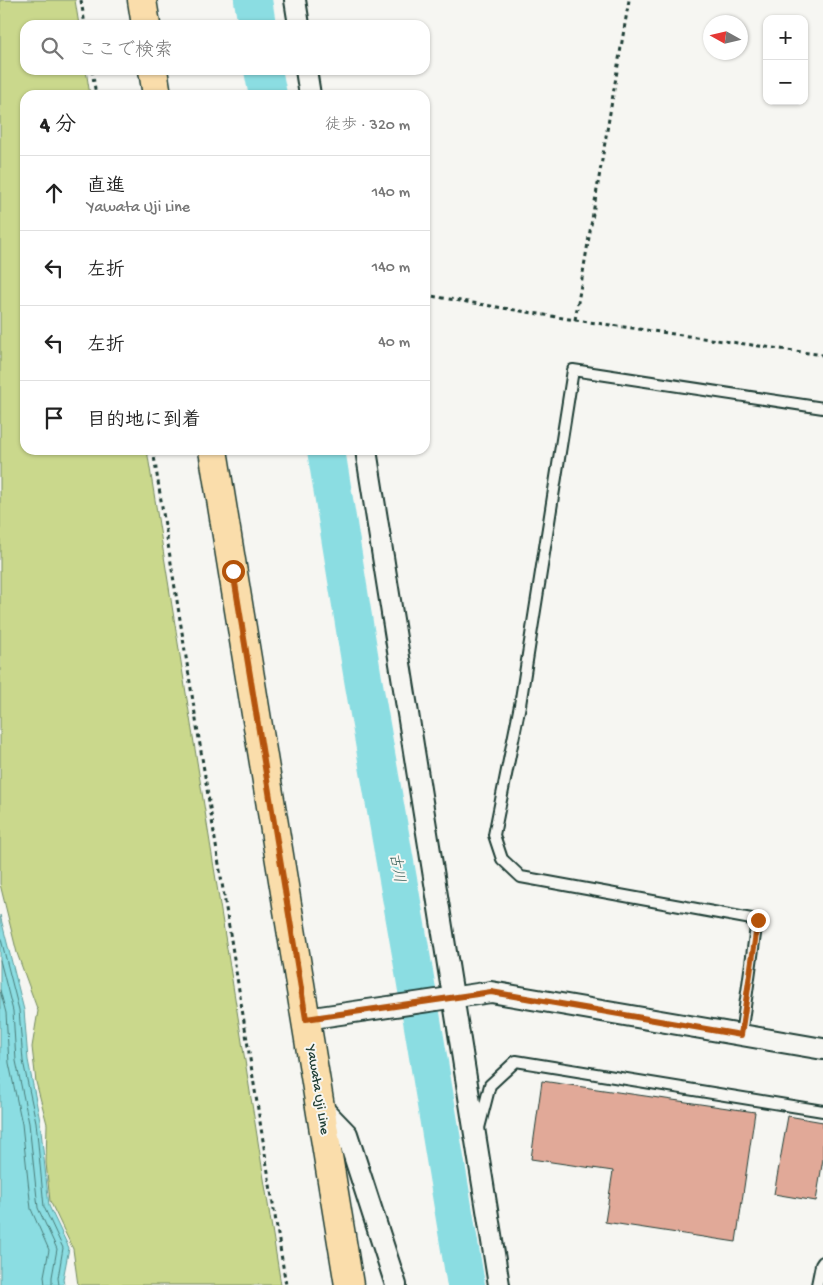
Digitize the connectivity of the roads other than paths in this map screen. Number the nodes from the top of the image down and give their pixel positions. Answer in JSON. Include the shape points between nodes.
{"nodes":[{"id":1,"x":142,"y":0,"type":"edge"},
{"id":2,"x":295,"y":0,"type":"edge"},
{"id":3,"x":145,"y":20,"type":"edge"},
{"id":4,"x":298,"y":20,"type":"edge"},
{"id":5,"x":154,"y":75,"type":"edge"},
{"id":6,"x":307,"y":75,"type":"edge"},
{"id":7,"x":156,"y":90,"type":"edge"},
{"id":8,"x":309,"y":90,"type":"edge"},
{"id":9,"x":823,"y":408,"type":"edge"},
{"id":10,"x":215,"y":455,"type":"edge"},
{"id":11,"x":367,"y":455,"type":"edge"},
{"id":12,"x":453,"y":997,"type":"junction"},
{"id":13,"x":306,"y":1019,"type":"junction"},
{"id":14,"x":741,"y":1035,"type":"junction"},
{"id":15,"x":823,"y":1049,"type":"edge"},
{"id":16,"x":321,"y":1107,"type":"junction"},
{"id":17,"x":823,"y":1111,"type":"edge"},
{"id":18,"x":476,"y":1141,"type":"junction"},
{"id":19,"x":823,"y":1262,"type":"edge"},
{"id":20,"x":349,"y":1285,"type":"edge"},
{"id":21,"x":396,"y":1285,"type":"edge"},
{"id":22,"x":499,"y":1285,"type":"edge"},
{"id":23,"x":817,"y":1285,"type":"edge"}],
"edges":[{"from":1,"to":3,"type":"main road"},
{"from":2,"to":4,"type":"street"},
{"from":5,"to":7,"type":"main road"},
{"from":6,"to":8,"type":"street"},
{"from":9,"to":14,"type":"lane","via":[[573,370],[520,705],[494,835],[502,859],[522,877],[758,920]]},
{"from":10,"to":13,"type":"main road","name":"Yawata Uji Line"},
{"from":11,"to":12,"type":"street"},
{"from":12,"to":13,"type":"street"},
{"from":12,"to":14,"type":"street","via":[[491,992]]},
{"from":12,"to":18,"type":"street"},
{"from":13,"to":16,"type":"main road","name":"Yawata Uji Line"},
{"from":14,"to":15,"type":"street"},
{"from":16,"to":20,"type":"main road","name":"Yawata Uji Line"},
{"from":16,"to":21,"type":"street","via":[[347,1134]]},
{"from":17,"to":18,"type":"lane","via":[[516,1061],[490,1085]]},
{"from":18,"to":22,"type":"street"},
{"from":19,"to":23,"type":"lane"}]}
